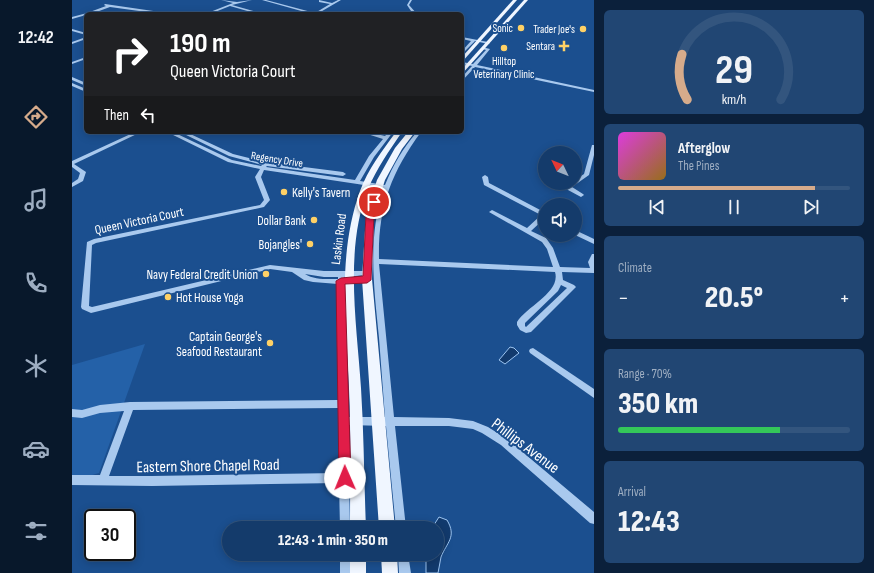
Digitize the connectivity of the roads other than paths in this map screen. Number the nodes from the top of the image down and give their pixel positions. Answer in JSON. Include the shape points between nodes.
{"nodes":[{"id":1,"x":222,"y":0,"type":"edge"},
{"id":2,"x":251,"y":0,"type":"edge"},
{"id":3,"x":263,"y":0,"type":"edge"},
{"id":4,"x":340,"y":0,"type":"edge"},
{"id":5,"x":411,"y":0,"type":"edge"},
{"id":6,"x":515,"y":0,"type":"edge"},
{"id":7,"x":526,"y":0,"type":"edge"},
{"id":8,"x":320,"y":2,"type":"dead end"},
{"id":9,"x":238,"y":3,"type":"junction"},
{"id":10,"x":332,"y":4,"type":"junction"},
{"id":11,"x":105,"y":5,"type":"dead end"},
{"id":12,"x":230,"y":5,"type":"junction"},
{"id":13,"x":110,"y":6,"type":"junction"},
{"id":14,"x":93,"y":12,"type":"edge"},
{"id":15,"x":153,"y":12,"type":"edge"},
{"id":16,"x":212,"y":12,"type":"edge"},
{"id":17,"x":255,"y":12,"type":"edge"},
{"id":18,"x":308,"y":12,"type":"edge"},
{"id":19,"x":318,"y":12,"type":"edge"},
{"id":20,"x":413,"y":12,"type":"edge"},
{"id":21,"x":84,"y":15,"type":"edge"},
{"id":22,"x":72,"y":18,"type":"edge"},
{"id":23,"x":72,"y":30,"type":"edge"},
{"id":24,"x":84,"y":30,"type":"edge"},
{"id":25,"x":79,"y":32,"type":"junction"},
{"id":26,"x":84,"y":33,"type":"edge"},
{"id":27,"x":464,"y":38,"type":"edge"},
{"id":28,"x":84,"y":39,"type":"edge"},
{"id":29,"x":477,"y":40,"type":"junction"},
{"id":30,"x":488,"y":42,"type":"junction"},
{"id":31,"x":72,"y":43,"type":"edge"},
{"id":32,"x":464,"y":51,"type":"edge"},
{"id":33,"x":84,"y":59,"type":"edge"},
{"id":34,"x":72,"y":63,"type":"edge"},
{"id":35,"x":467,"y":65,"type":"edge"},
{"id":36,"x":72,"y":78,"type":"edge"},
{"id":37,"x":79,"y":81,"type":"junction"},
{"id":38,"x":84,"y":84,"type":"edge"},
{"id":39,"x":73,"y":85,"type":"edge"},
{"id":40,"x":84,"y":89,"type":"edge"},
{"id":41,"x":594,"y":91,"type":"edge"},
{"id":42,"x":126,"y":134,"type":"edge"},
{"id":43,"x":135,"y":134,"type":"edge"},
{"id":44,"x":173,"y":134,"type":"edge"},
{"id":45,"x":186,"y":134,"type":"edge"},
{"id":46,"x":370,"y":134,"type":"edge"},
{"id":47,"x":389,"y":134,"type":"edge"},
{"id":48,"x":397,"y":134,"type":"edge"},
{"id":49,"x":410,"y":134,"type":"edge"},
{"id":50,"x":418,"y":134,"type":"edge"},
{"id":51,"x":385,"y":138,"type":"junction"},
{"id":52,"x":594,"y":146,"type":"edge"},
{"id":53,"x":72,"y":158,"type":"edge"},
{"id":54,"x":592,"y":163,"type":"edge"},
{"id":55,"x":72,"y":164,"type":"edge"},
{"id":56,"x":264,"y":166,"type":"junction"},
{"id":57,"x":485,"y":177,"type":"dead end"},
{"id":58,"x":358,"y":178,"type":"junction"},
{"id":59,"x":367,"y":180,"type":"junction"},
{"id":60,"x":384,"y":183,"type":"junction"},
{"id":61,"x":72,"y":185,"type":"edge"},
{"id":62,"x":581,"y":195,"type":"dead end"},
{"id":63,"x":492,"y":212,"type":"dead end"},
{"id":64,"x":527,"y":231,"type":"junction"},
{"id":65,"x":582,"y":236,"type":"edge"},
{"id":66,"x":594,"y":242,"type":"edge"},
{"id":67,"x":594,"y":256,"type":"edge"},
{"id":68,"x":376,"y":261,"type":"junction"},
{"id":69,"x":557,"y":269,"type":"junction"},
{"id":70,"x":594,"y":271,"type":"edge"},
{"id":71,"x":367,"y":276,"type":"junction"},
{"id":72,"x":345,"y":277,"type":"junction"},
{"id":73,"x":559,"y":281,"type":"junction"},
{"id":74,"x":533,"y":351,"type":"dead end"},
{"id":75,"x":594,"y":394,"type":"edge"},
{"id":76,"x":344,"y":404,"type":"junction"},
{"id":77,"x":130,"y":406,"type":"junction"},
{"id":78,"x":72,"y":413,"type":"edge"},
{"id":79,"x":350,"y":421,"type":"junction"},
{"id":80,"x":384,"y":422,"type":"junction"},
{"id":81,"x":345,"y":478,"type":"junction"},
{"id":82,"x":72,"y":480,"type":"edge"},
{"id":83,"x":103,"y":480,"type":"junction"},
{"id":84,"x":594,"y":519,"type":"edge"},
{"id":85,"x":345,"y":521,"type":"edge"},
{"id":86,"x":357,"y":521,"type":"edge"},
{"id":87,"x":387,"y":521,"type":"edge"},
{"id":88,"x":400,"y":521,"type":"edge"},
{"id":89,"x":345,"y":561,"type":"edge"},
{"id":90,"x":358,"y":561,"type":"edge"},
{"id":91,"x":389,"y":561,"type":"edge"},
{"id":92,"x":404,"y":561,"type":"edge"},
{"id":93,"x":346,"y":573,"type":"edge"},
{"id":94,"x":358,"y":573,"type":"edge"},
{"id":95,"x":390,"y":573,"type":"edge"},
{"id":96,"x":405,"y":573,"type":"edge"}],
"edges":[{"from":1,"to":9,"type":"street"},
{"from":2,"to":9,"type":"street"},
{"from":3,"to":18,"type":"street"},
{"from":4,"to":10,"type":"street"},
{"from":5,"to":20,"type":"street","via":[[408,5]]},
{"from":6,"to":29,"type":"main road"},
{"from":7,"to":30,"type":"main road"},
{"from":8,"to":10,"type":"street"},
{"from":9,"to":12,"type":"street"},
{"from":10,"to":19,"type":"street"},
{"from":11,"to":13,"type":"street"},
{"from":12,"to":16,"type":"street"},
{"from":12,"to":17,"type":"street"},
{"from":13,"to":14,"type":"street"},
{"from":13,"to":15,"type":"street"},
{"from":21,"to":22,"type":"street"},
{"from":23,"to":25,"type":"street"},
{"from":24,"to":25,"type":"street"},
{"from":25,"to":26,"type":"street"},
{"from":27,"to":29,"type":"street"},
{"from":28,"to":31,"type":"street"},
{"from":29,"to":30,"type":"street"},
{"from":29,"to":32,"type":"street"},
{"from":29,"to":35,"type":"main road"},
{"from":30,"to":35,"type":"main road"},
{"from":33,"to":34,"type":"street"},
{"from":35,"to":41,"type":"street"},
{"from":36,"to":37,"type":"street"},
{"from":37,"to":38,"type":"street"},
{"from":37,"to":39,"type":"street"},
{"from":39,"to":40,"type":"street"},
{"from":42,"to":53,"type":"street"},
{"from":43,"to":55,"type":"street"},
{"from":44,"to":56,"type":"street","name":"Regency Drive","via":[[230,161]]},
{"from":45,"to":56,"type":"street","name":"Regency Drive","via":[[231,155]]},
{"from":46,"to":51,"type":"street"},
{"from":47,"to":51,"type":"street"},
{"from":48,"to":59,"type":"main road","name":"Laskin Road","via":[[388,144]]},
{"from":49,"to":60,"type":"main road","via":[[399,148]]},
{"from":50,"to":60,"type":"street"},
{"from":51,"to":58,"type":"street"},
{"from":52,"to":54,"type":"street"},
{"from":54,"to":62,"type":"street","via":[[586,175],[569,187]]},
{"from":55,"to":61,"type":"street","via":[[83,172],[81,180]]},
{"from":56,"to":58,"type":"street","name":"Regency Drive"},
{"from":56,"to":72,"type":"street","name":"Queen Victoria Court","via":[[258,180],[267,200],[262,206],[89,244],[85,307],[91,310],[265,268],[294,270],[306,278]]},
{"from":57,"to":64,"type":"street","via":[[486,184],[543,215]]},
{"from":58,"to":59,"type":"street","name":"Regency Drive"},
{"from":59,"to":60,"type":"street","name":"Regency Drive"},
{"from":59,"to":72,"type":"main road","name":"Laskin Road","via":[[355,216]]},
{"from":60,"to":68,"type":"street"},
{"from":60,"to":71,"type":"main road","via":[[370,214]]},
{"from":63,"to":64,"type":"street"},
{"from":64,"to":69,"type":"street","via":[[548,244]]},
{"from":65,"to":66,"type":"street"},
{"from":67,"to":70,"type":"street"},
{"from":68,"to":69,"type":"street"},
{"from":68,"to":80,"type":"street"},
{"from":69,"to":70,"type":"street"},
{"from":69,"to":73,"type":"street"},
{"from":71,"to":72,"type":"street","name":"Queen Victoria Court"},
{"from":71,"to":80,"type":"main road"},
{"from":72,"to":76,"type":"street","name":"Laskin Road"},
{"from":72,"to":79,"type":"main road","name":"Laskin Road"},
{"from":73,"to":73,"type":"street","via":[[556,289],[521,322],[522,328],[528,330],[572,286]]},
{"from":74,"to":75,"type":"street"},
{"from":76,"to":77,"type":"street"},
{"from":76,"to":79,"type":"street","name":"Laskin Road"},
{"from":77,"to":78,"type":"street","via":[[82,414]]},
{"from":77,"to":83,"type":"street"},
{"from":79,"to":80,"type":"street","name":"Phillips Avenue"},
{"from":79,"to":81,"type":"street","name":"Laskin Road"},
{"from":79,"to":86,"type":"main road","name":"Laskin Road"},
{"from":80,"to":84,"type":"street","name":"Phillips Avenue","via":[[463,423],[485,430],[504,442]]},
{"from":80,"to":87,"type":"main road"},
{"from":80,"to":88,"type":"street"},
{"from":81,"to":83,"type":"street","name":"Eastern Shore Chapel Road"},
{"from":81,"to":85,"type":"street","name":"Laskin Road"},
{"from":82,"to":83,"type":"street","name":"Eastern Shore Chapel Road"},
{"from":89,"to":93,"type":"street"},
{"from":90,"to":94,"type":"main road"},
{"from":91,"to":95,"type":"main road"},
{"from":92,"to":96,"type":"street"}]}
